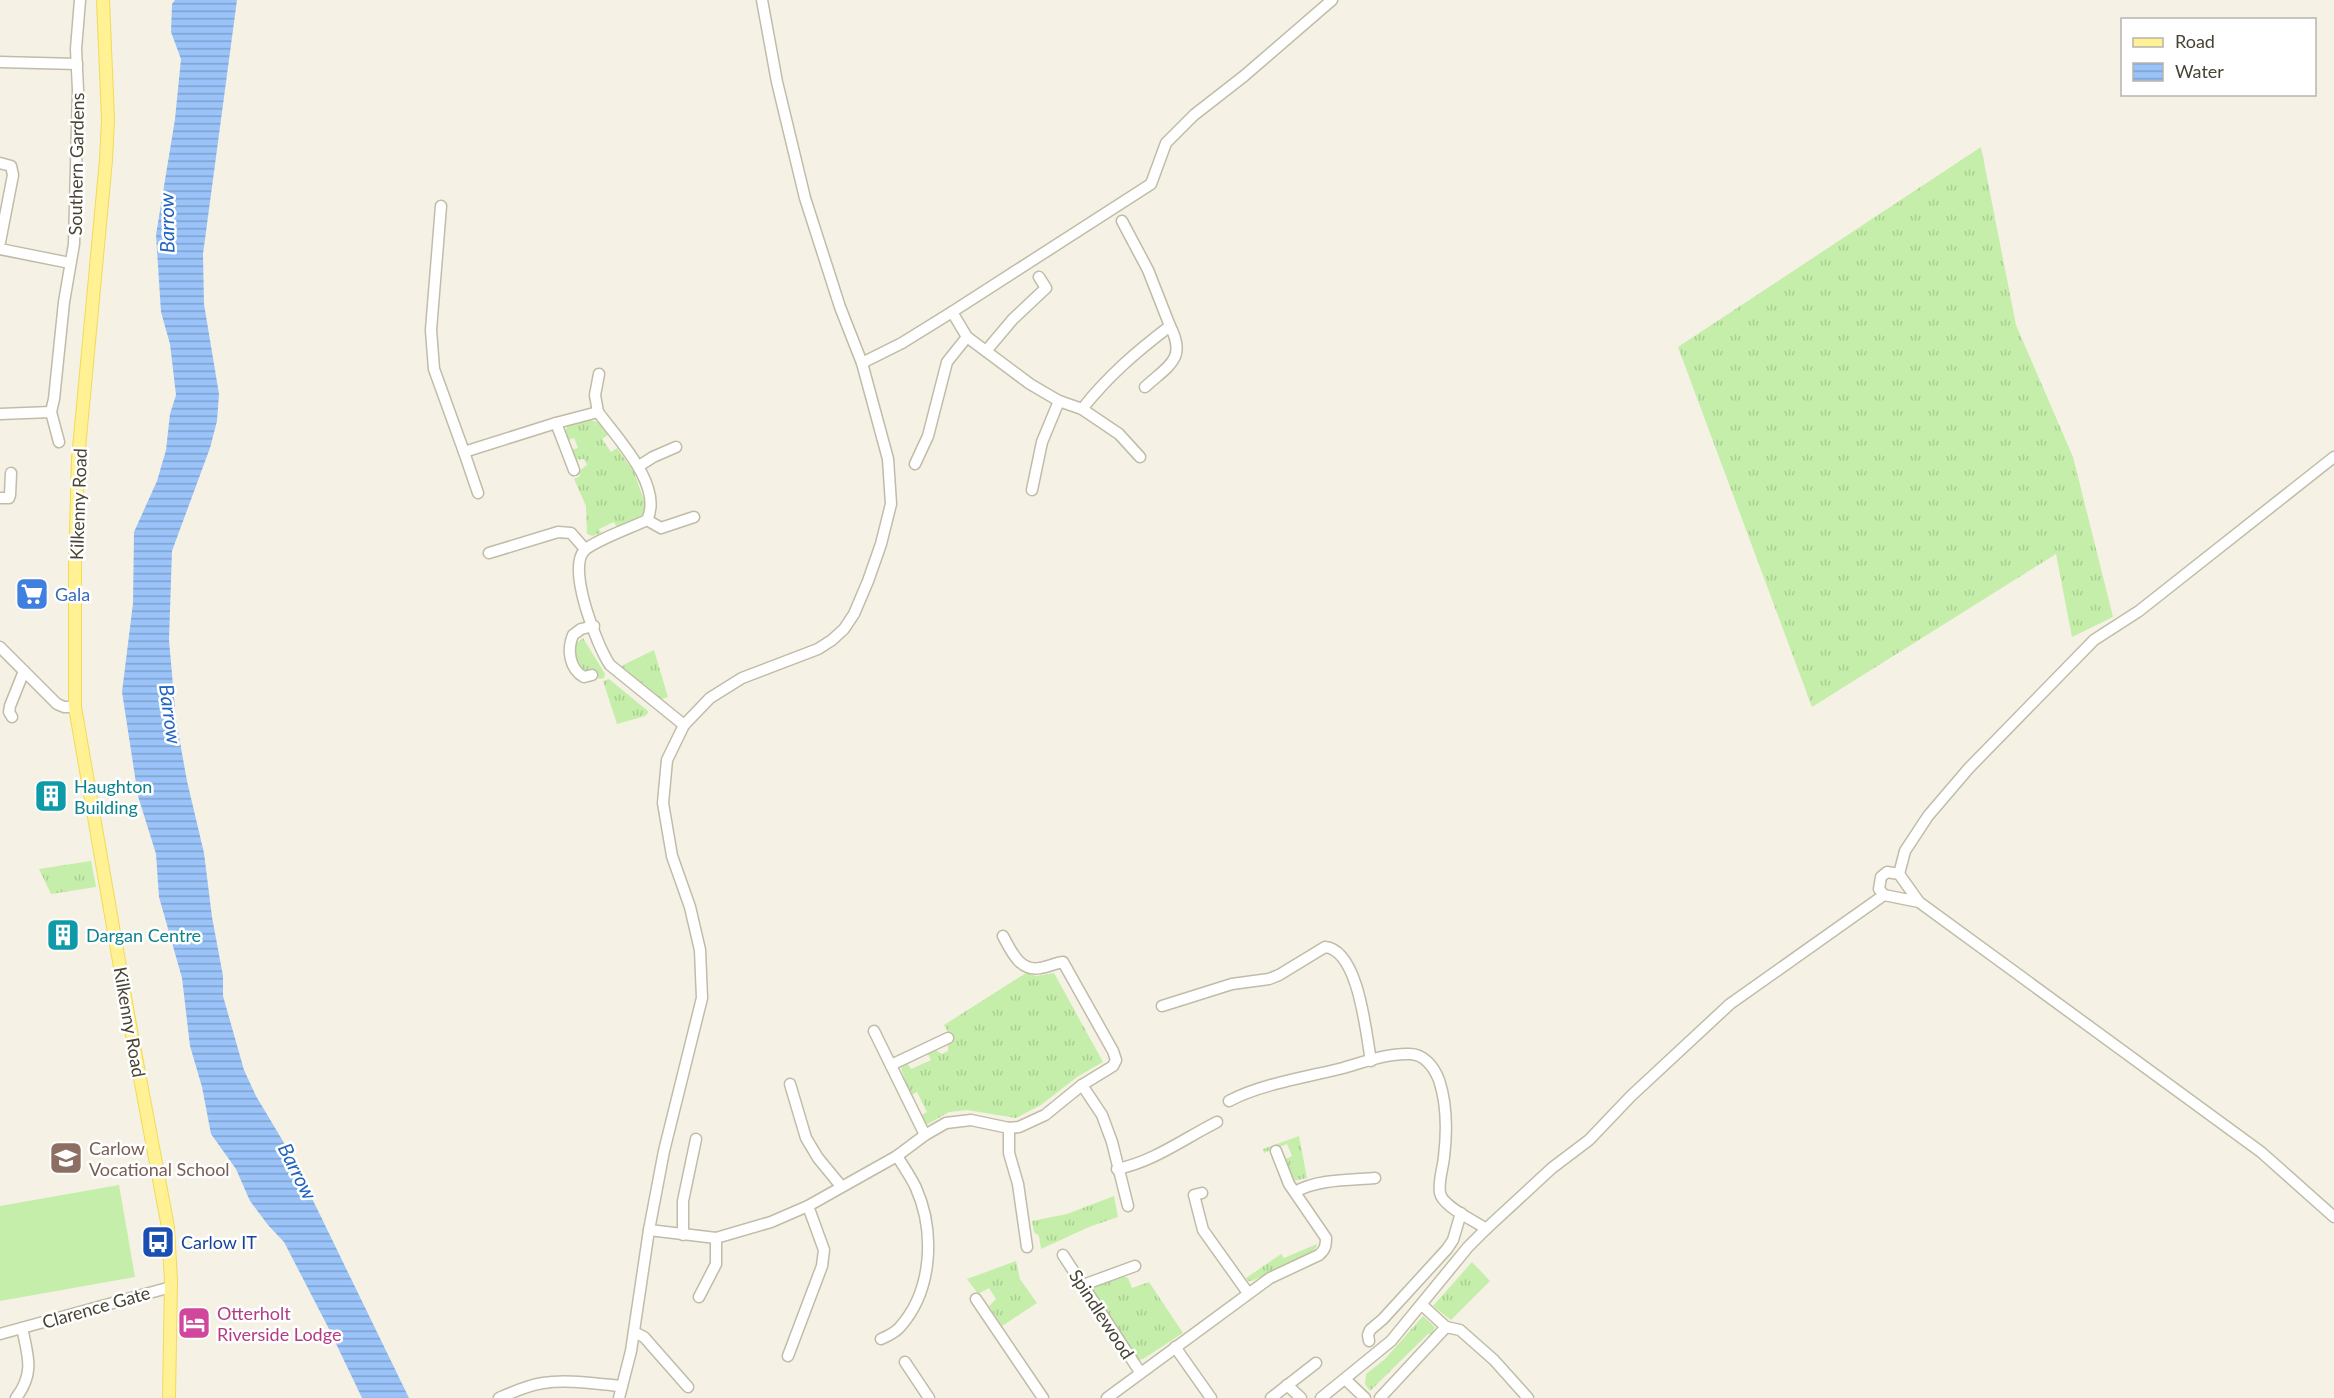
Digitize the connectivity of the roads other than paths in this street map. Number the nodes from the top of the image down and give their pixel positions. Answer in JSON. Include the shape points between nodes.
{"nodes":[{"id":1,"x":80,"y":0,"type":"edge"},
{"id":2,"x":103,"y":0,"type":"edge"},
{"id":3,"x":762,"y":0,"type":"edge"},
{"id":4,"x":1332,"y":0,"type":"edge"},
{"id":5,"x":0,"y":62,"type":"edge"},
{"id":6,"x":77,"y":64,"type":"junction"},
{"id":7,"x":0,"y":163,"type":"edge"},
{"id":8,"x":441,"y":206,"type":"dead end"},
{"id":9,"x":1122,"y":220,"type":"dead end"},
{"id":10,"x":0,"y":242,"type":"edge"},
{"id":11,"x":0,"y":249,"type":"edge"},
{"id":12,"x":70,"y":263,"type":"junction"},
{"id":13,"x":1039,"y":277,"type":"dead end"},
{"id":14,"x":952,"y":312,"type":"junction"},
{"id":15,"x":1170,"y":326,"type":"junction"},
{"id":16,"x":967,"y":337,"type":"junction"},
{"id":17,"x":986,"y":351,"type":"junction"},
{"id":18,"x":862,"y":363,"type":"junction"},
{"id":19,"x":599,"y":374,"type":"dead end"},
{"id":20,"x":1145,"y":387,"type":"dead end"},
{"id":21,"x":1059,"y":401,"type":"junction"},
{"id":22,"x":1082,"y":409,"type":"junction"},
{"id":23,"x":51,"y":412,"type":"junction"},
{"id":24,"x":598,"y":412,"type":"junction"},
{"id":25,"x":0,"y":414,"type":"edge"},
{"id":26,"x":556,"y":423,"type":"junction"},
{"id":27,"x":59,"y":442,"type":"dead end"},
{"id":28,"x":676,"y":447,"type":"dead end"},
{"id":29,"x":464,"y":452,"type":"junction"},
{"id":30,"x":1140,"y":457,"type":"dead end"},
{"id":31,"x":2334,"y":457,"type":"edge"},
{"id":32,"x":915,"y":464,"type":"dead end"},
{"id":33,"x":639,"y":466,"type":"junction"},
{"id":34,"x":574,"y":470,"type":"dead end"},
{"id":35,"x":11,"y":473,"type":"dead end"},
{"id":36,"x":1032,"y":490,"type":"dead end"},
{"id":37,"x":478,"y":493,"type":"dead end"},
{"id":38,"x":0,"y":498,"type":"edge"},
{"id":39,"x":694,"y":517,"type":"dead end"},
{"id":40,"x":647,"y":520,"type":"junction"},
{"id":41,"x":585,"y":549,"type":"junction"},
{"id":42,"x":489,"y":553,"type":"dead end"},
{"id":43,"x":594,"y":626,"type":"junction"},
{"id":44,"x":0,"y":647,"type":"edge"},
{"id":45,"x":24,"y":670,"type":"junction"},
{"id":46,"x":592,"y":675,"type":"dead end"},
{"id":47,"x":75,"y":707,"type":"junction"},
{"id":48,"x":12,"y":717,"type":"dead end"},
{"id":49,"x":684,"y":725,"type":"junction"},
{"id":50,"x":1901,"y":877,"type":"junction"},
{"id":51,"x":1889,"y":896,"type":"junction"},
{"id":52,"x":1919,"y":902,"type":"junction"},
{"id":53,"x":1003,"y":936,"type":"dead end"},
{"id":54,"x":1161,"y":1006,"type":"dead end"},
{"id":55,"x":874,"y":1030,"type":"dead end"},
{"id":56,"x":948,"y":1038,"type":"dead end"},
{"id":57,"x":1371,"y":1061,"type":"junction"},
{"id":58,"x":891,"y":1065,"type":"junction"},
{"id":59,"x":790,"y":1084,"type":"dead end"},
{"id":60,"x":1082,"y":1085,"type":"junction"},
{"id":61,"x":1229,"y":1101,"type":"dead end"},
{"id":62,"x":1217,"y":1122,"type":"dead end"},
{"id":63,"x":1010,"y":1128,"type":"junction"},
{"id":64,"x":925,"y":1135,"type":"junction"},
{"id":65,"x":696,"y":1139,"type":"dead end"},
{"id":66,"x":1276,"y":1151,"type":"dead end"},
{"id":67,"x":897,"y":1156,"type":"junction"},
{"id":68,"x":1117,"y":1169,"type":"junction"},
{"id":69,"x":1375,"y":1178,"type":"dead end"},
{"id":70,"x":841,"y":1186,"type":"junction"},
{"id":71,"x":1295,"y":1192,"type":"junction"},
{"id":72,"x":1202,"y":1193,"type":"dead end"},
{"id":73,"x":808,"y":1206,"type":"junction"},
{"id":74,"x":1128,"y":1206,"type":"dead end"},
{"id":75,"x":1461,"y":1213,"type":"junction"},
{"id":76,"x":2334,"y":1217,"type":"edge"},
{"id":77,"x":1486,"y":1229,"type":"junction"},
{"id":78,"x":649,"y":1230,"type":"junction"},
{"id":79,"x":683,"y":1235,"type":"junction"},
{"id":80,"x":716,"y":1238,"type":"junction"},
{"id":81,"x":1027,"y":1247,"type":"dead end"},
{"id":82,"x":1063,"y":1255,"type":"dead end"},
{"id":83,"x":1135,"y":1266,"type":"dead end"},
{"id":84,"x":1083,"y":1285,"type":"junction"},
{"id":85,"x":171,"y":1287,"type":"junction"},
{"id":86,"x":1248,"y":1293,"type":"junction"},
{"id":87,"x":699,"y":1297,"type":"dead end"},
{"id":88,"x":976,"y":1299,"type":"dead end"},
{"id":89,"x":1422,"y":1305,"type":"junction"},
{"id":90,"x":1446,"y":1327,"type":"junction"},
{"id":91,"x":22,"y":1328,"type":"junction"},
{"id":92,"x":634,"y":1332,"type":"junction"},
{"id":93,"x":0,"y":1334,"type":"edge"},
{"id":94,"x":881,"y":1339,"type":"dead end"},
{"id":95,"x":1369,"y":1341,"type":"dead end"},
{"id":96,"x":1175,"y":1347,"type":"junction"},
{"id":97,"x":788,"y":1356,"type":"dead end"},
{"id":98,"x":905,"y":1362,"type":"dead end"},
{"id":99,"x":1316,"y":1363,"type":"dead end"},
{"id":100,"x":1140,"y":1372,"type":"junction"},
{"id":101,"x":1345,"y":1379,"type":"junction"},
{"id":102,"x":1287,"y":1385,"type":"junction"},
{"id":103,"x":622,"y":1386,"type":"junction"},
{"id":104,"x":688,"y":1387,"type":"dead end"},
{"id":105,"x":16,"y":1398,"type":"edge"},
{"id":106,"x":169,"y":1398,"type":"edge"},
{"id":107,"x":499,"y":1398,"type":"edge"},
{"id":108,"x":619,"y":1398,"type":"edge"},
{"id":109,"x":929,"y":1398,"type":"edge"},
{"id":110,"x":1043,"y":1398,"type":"edge"},
{"id":111,"x":1107,"y":1398,"type":"edge"},
{"id":112,"x":1211,"y":1398,"type":"edge"},
{"id":113,"x":1271,"y":1398,"type":"edge"},
{"id":114,"x":1301,"y":1398,"type":"edge"},
{"id":115,"x":1321,"y":1398,"type":"edge"},
{"id":116,"x":1365,"y":1398,"type":"edge"},
{"id":117,"x":1380,"y":1398,"type":"edge"},
{"id":118,"x":1528,"y":1398,"type":"edge"}],
"edges":[{"from":1,"to":6,"type":"street","name":"Southern Gardens"},
{"from":2,"to":47,"type":"main road","name":"Kilkenny Road","via":[[108,119],[78,459]]},
{"from":3,"to":18,"type":"street","via":[[805,198]]},
{"from":4,"to":14,"type":"street","via":[[1166,143],[1151,184]]},
{"from":5,"to":6,"type":"street"},
{"from":6,"to":12,"type":"street","name":"Southern Gardens","via":[[74,244]]},
{"from":7,"to":10,"type":"street","via":[[10,166],[13,175]]},
{"from":8,"to":29,"type":"street","via":[[431,330],[434,369]]},
{"from":9,"to":15,"type":"street","via":[[1148,270]]},
{"from":11,"to":12,"type":"street","name":"Southern Gardens"},
{"from":12,"to":23,"type":"street","name":"Southern Gardens"},
{"from":13,"to":17,"type":"street","via":[[1046,288]]},
{"from":14,"to":16,"type":"street"},
{"from":14,"to":18,"type":"street"},
{"from":15,"to":20,"type":"street","via":[[1178,352]]},
{"from":15,"to":22,"type":"street","via":[[1126,360]]},
{"from":16,"to":17,"type":"street"},
{"from":16,"to":32,"type":"street","via":[[947,362],[928,436]]},
{"from":17,"to":21,"type":"street"},
{"from":18,"to":49,"type":"street","via":[[888,459],[891,504],[881,544],[854,614],[832,640],[725,687]]},
{"from":19,"to":24,"type":"street","via":[[595,395]]},
{"from":21,"to":22,"type":"street"},
{"from":21,"to":36,"type":"street","via":[[1042,442]]},
{"from":22,"to":30,"type":"street","via":[[1119,434]]},
{"from":23,"to":25,"type":"street"},
{"from":23,"to":27,"type":"street","name":"Southern Gardens"},
{"from":24,"to":26,"type":"street"},
{"from":24,"to":33,"type":"street"},
{"from":26,"to":29,"type":"street"},
{"from":26,"to":34,"type":"street"},
{"from":28,"to":33,"type":"street"},
{"from":29,"to":37,"type":"street"},
{"from":31,"to":50,"type":"street","via":[[2139,611],[2087,647],[1969,768],[1928,816],[1905,851]]},
{"from":33,"to":40,"type":"street","via":[[651,505]]},
{"from":35,"to":38,"type":"street","via":[[9,498]]},
{"from":39,"to":40,"type":"street","via":[[661,528]]},
{"from":40,"to":41,"type":"street"},
{"from":41,"to":42,"type":"street","via":[[571,533],[558,532]]},
{"from":41,"to":43,"type":"street","via":[[578,560],[579,582]]},
{"from":43,"to":46,"type":"street","via":[[573,635],[569,650],[576,671]]},
{"from":43,"to":49,"type":"street","via":[[610,665]]},
{"from":44,"to":45,"type":"street"},
{"from":45,"to":47,"type":"street","via":[[57,704]]},
{"from":45,"to":48,"type":"street","via":[[10,706]]},
{"from":47,"to":85,"type":"main road","name":"Kilkenny Road","via":[[167,1223]]},
{"from":49,"to":78,"type":"street","via":[[667,760],[663,803],[672,856],[700,950],[702,998],[664,1149]]},
{"from":50,"to":51,"type":"street","via":[[1902,892]]},
{"from":50,"to":51,"type":"street","via":[[1887,872],[1881,877],[1879,889]]},
{"from":50,"to":52,"type":"street"},
{"from":51,"to":52,"type":"street"},
{"from":51,"to":77,"type":"street","via":[[1730,1004],[1589,1140],[1552,1168]]},
{"from":52,"to":76,"type":"street","via":[[2261,1152]]},
{"from":53,"to":60,"type":"street","via":[[1015,958],[1028,968],[1063,962],[1113,1051],[1113,1066]]},
{"from":54,"to":57,"type":"street","via":[[1233,984],[1269,979],[1325,947],[1330,948],[1347,964],[1355,980]]},
{"from":55,"to":58,"type":"street"},
{"from":56,"to":58,"type":"street"},
{"from":57,"to":61,"type":"street","via":[[1252,1091]]},
{"from":57,"to":75,"type":"street","via":[[1412,1054],[1429,1062],[1436,1072],[1443,1092],[1446,1134],[1440,1193],[1447,1204]]},
{"from":58,"to":64,"type":"street"},
{"from":59,"to":70,"type":"street","via":[[806,1138]]},
{"from":60,"to":63,"type":"street","via":[[1045,1115]]},
{"from":60,"to":68,"type":"street","via":[[1102,1115]]},
{"from":62,"to":68,"type":"street","via":[[1160,1153]]},
{"from":63,"to":64,"type":"street","via":[[971,1120],[946,1123]]},
{"from":63,"to":81,"type":"street","via":[[1009,1153],[1018,1184]]},
{"from":64,"to":67,"type":"street"},
{"from":65,"to":79,"type":"street","via":[[683,1201]]},
{"from":66,"to":71,"type":"street","name":"Spindlewood"},
{"from":67,"to":70,"type":"street"},
{"from":67,"to":94,"type":"street","via":[[916,1188],[925,1215],[928,1252],[926,1274],[913,1309],[899,1329]]},
{"from":68,"to":74,"type":"street"},
{"from":69,"to":71,"type":"street","via":[[1334,1182]]},
{"from":70,"to":73,"type":"street"},
{"from":71,"to":86,"type":"street","name":"Spindlewood","via":[[1322,1231],[1326,1246],[1319,1255]]},
{"from":72,"to":86,"type":"street","via":[[1194,1195],[1203,1230]]},
{"from":73,"to":80,"type":"street"},
{"from":73,"to":97,"type":"street","via":[[824,1250],[822,1266]]},
{"from":75,"to":77,"type":"street"},
{"from":75,"to":95,"type":"street","via":[[1453,1240],[1370,1330]]},
{"from":77,"to":89,"type":"street"},
{"from":78,"to":79,"type":"street"},
{"from":78,"to":92,"type":"street"},
{"from":79,"to":80,"type":"street"},
{"from":80,"to":87,"type":"street","via":[[716,1264]]},
{"from":82,"to":84,"type":"street","name":"Spindlewood"},
{"from":83,"to":84,"type":"street"},
{"from":84,"to":100,"type":"street","name":"Spindlewood"},
{"from":85,"to":91,"type":"street","name":"Clarence Gate"},
{"from":85,"to":106,"type":"main road","name":"Kilkenny Road"},
{"from":86,"to":96,"type":"street","name":"Spindlewood"},
{"from":88,"to":110,"type":"street"},
{"from":89,"to":90,"type":"street"},
{"from":89,"to":101,"type":"street","via":[[1391,1341]]},
{"from":90,"to":117,"type":"street"},
{"from":90,"to":118,"type":"street","via":[[1460,1330]]},
{"from":91,"to":93,"type":"street","name":"Clarence Gate"},
{"from":91,"to":105,"type":"street","name":"Clarence Gate","via":[[30,1363],[24,1388]]},
{"from":92,"to":103,"type":"street"},
{"from":92,"to":104,"type":"street","via":[[644,1336]]},
{"from":96,"to":100,"type":"street","name":"Spindlewood"},
{"from":96,"to":112,"type":"street"},
{"from":98,"to":109,"type":"street"},
{"from":99,"to":102,"type":"street"},
{"from":100,"to":111,"type":"street","name":"Spindlewood"},
{"from":101,"to":115,"type":"street"},
{"from":101,"to":116,"type":"street"},
{"from":102,"to":113,"type":"street"},
{"from":102,"to":114,"type":"street"},
{"from":103,"to":107,"type":"street","via":[[545,1382]]},
{"from":103,"to":108,"type":"street"}]}
